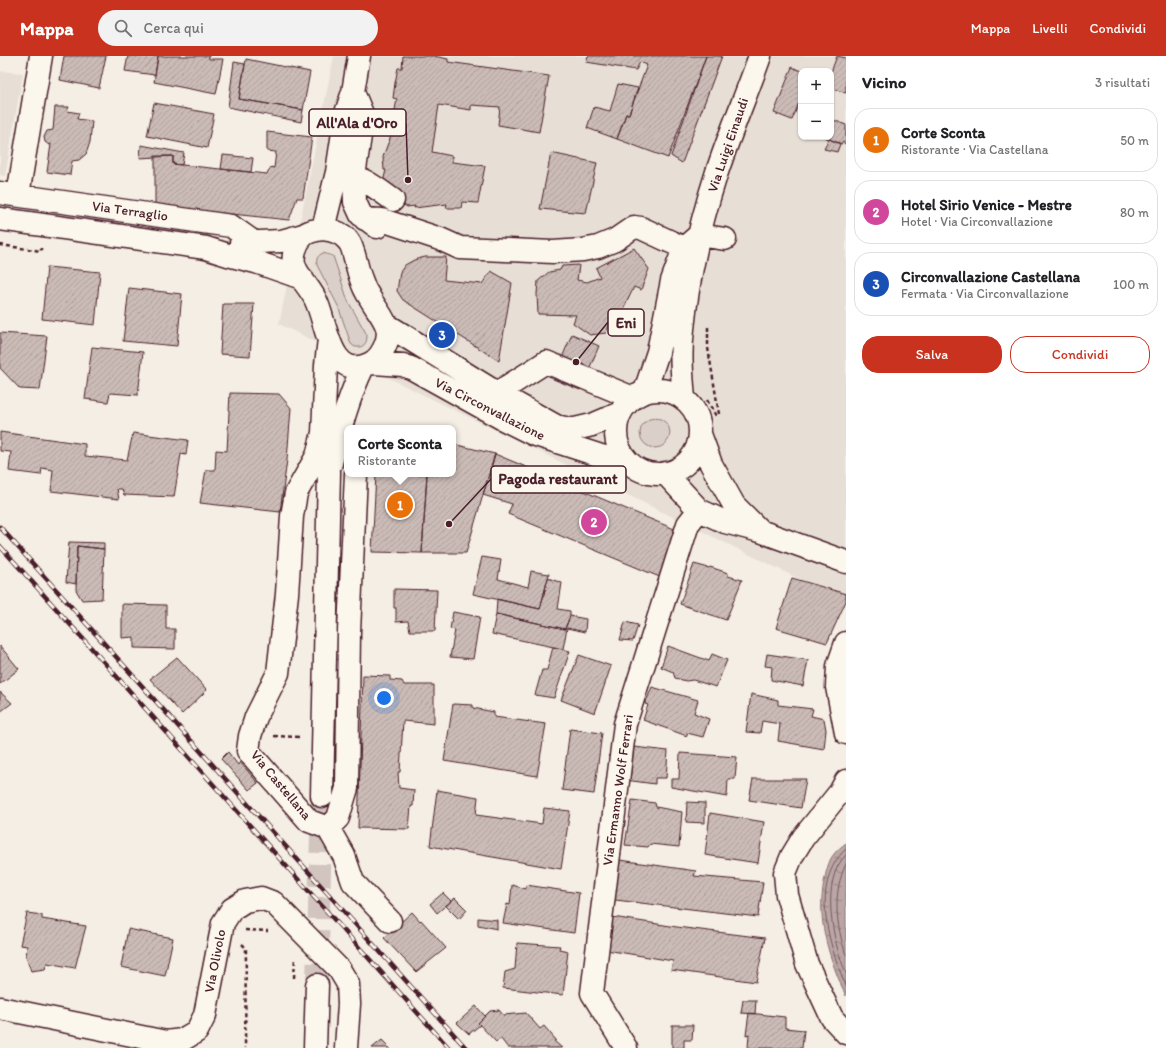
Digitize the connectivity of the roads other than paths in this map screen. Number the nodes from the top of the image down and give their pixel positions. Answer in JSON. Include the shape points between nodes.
{"nodes":[{"id":1,"x":41,"y":56,"type":"edge"},
{"id":2,"x":359,"y":56,"type":"edge"},
{"id":3,"x":760,"y":56,"type":"edge"},
{"id":4,"x":346,"y":174,"type":"junction"},
{"id":5,"x":9,"y":194,"type":"edge"},
{"id":6,"x":393,"y":200,"type":"dead end"},
{"id":7,"x":0,"y":219,"type":"edge"},
{"id":8,"x":365,"y":219,"type":"junction"},
{"id":9,"x":313,"y":232,"type":"junction"},
{"id":10,"x":725,"y":239,"type":"dead end"},
{"id":11,"x":691,"y":241,"type":"junction"},
{"id":12,"x":255,"y":243,"type":"junction"},
{"id":13,"x":206,"y":248,"type":"junction"},
{"id":14,"x":435,"y":252,"type":"dead end"},
{"id":15,"x":302,"y":278,"type":"junction"},
{"id":16,"x":387,"y":325,"type":"junction"},
{"id":17,"x":329,"y":339,"type":"junction"},
{"id":18,"x":368,"y":365,"type":"junction"},
{"id":19,"x":497,"y":394,"type":"junction"},
{"id":20,"x":694,"y":397,"type":"junction"},
{"id":21,"x":633,"y":401,"type":"junction"},
{"id":22,"x":700,"y":434,"type":"junction"},
{"id":23,"x":337,"y":435,"type":"edge"},
{"id":24,"x":631,"y":464,"type":"junction"},
{"id":25,"x":665,"y":473,"type":"junction"},
{"id":26,"x":356,"y":477,"type":"edge"},
{"id":27,"x":700,"y":510,"type":"junction"},
{"id":28,"x":760,"y":531,"type":"junction"},
{"id":29,"x":846,"y":562,"type":"edge"},
{"id":30,"x":846,"y":644,"type":"edge"},
{"id":31,"x":846,"y":733,"type":"edge"},
{"id":32,"x":846,"y":781,"type":"edge"},
{"id":33,"x":322,"y":796,"type":"tunnel mouth"},
{"id":34,"x":328,"y":828,"type":"junction"},
{"id":35,"x":390,"y":921,"type":"dead end"},
{"id":36,"x":317,"y":986,"type":"tunnel mouth"},
{"id":37,"x":0,"y":1008,"type":"edge"},
{"id":38,"x":846,"y":1033,"type":"edge"},
{"id":39,"x":315,"y":1048,"type":"edge"},
{"id":40,"x":346,"y":1048,"type":"edge"},
{"id":41,"x":626,"y":1048,"type":"edge"}],
"edges":[{"from":1,"to":5,"type":"street"},
{"from":2,"to":4,"type":"street","via":[[353,92],[346,113]]},
{"from":3,"to":11,"type":"street","name":"Via Luigi Einaudi"},
{"from":4,"to":6,"type":"street","via":[[367,182]]},
{"from":4,"to":8,"type":"street","via":[[355,202]]},
{"from":4,"to":9,"type":"street"},
{"from":5,"to":12,"type":"street","name":"Via Terraglio","via":[[231,226]]},
{"from":7,"to":13,"type":"street","name":"Via Terraglio"},
{"from":8,"to":11,"type":"street","via":[[382,220],[460,248],[553,252],[583,250],[615,240],[634,227]]},
{"from":8,"to":14,"type":"street","via":[[403,242]]},
{"from":9,"to":12,"type":"street","name":"Via Terraglio","via":[[281,241]]},
{"from":9,"to":15,"type":"street","via":[[297,244],[294,256],[294,266]]},
{"from":9,"to":16,"type":"street","via":[[332,230],[349,242],[363,285]]},
{"from":10,"to":11,"type":"street"},
{"from":11,"to":20,"type":"street","name":"Via Luigi Einaudi","via":[[681,362]]},
{"from":11,"to":21,"type":"street","name":"Via Luigi Einaudi","via":[[672,281],[658,352]]},
{"from":12,"to":13,"type":"street","name":"Via Terraglio"},
{"from":13,"to":15,"type":"street","name":"Via Terraglio"},
{"from":15,"to":17,"type":"street","via":[[317,301]]},
{"from":16,"to":18,"type":"street","name":"Via Castellana","via":[[389,335],[386,346],[379,357]]},
{"from":16,"to":19,"type":"street","name":"Via Circonvallazione"},
{"from":17,"to":18,"type":"street","name":"Via Circonvallazione","via":[[335,354],[348,366],[355,368]]},
{"from":17,"to":23,"type":"street","name":"Via Castellana","via":[[326,365]]},
{"from":18,"to":23,"type":"street","name":"Via Castellana","via":[[356,382]]},
{"from":18,"to":24,"type":"street","name":"Via Circonvallazione","via":[[403,365],[533,434]]},
{"from":19,"to":21,"type":"street","name":"Via Circonvallazione","via":[[549,422],[569,429],[592,425]]},
{"from":19,"to":21,"type":"street","via":[[546,362]]},
{"from":20,"to":21,"type":"street","via":[[659,389]]},
{"from":20,"to":22,"type":"street","via":[[689,403],[696,415]]},
{"from":21,"to":24,"type":"street","via":[[616,427],[617,441],[622,454]]},
{"from":22,"to":25,"type":"street","via":[[689,460],[678,469]]},
{"from":22,"to":28,"type":"street","via":[[711,464],[734,505]]},
{"from":23,"to":33,"type":"street","name":"Via Castellana","via":[[329,472]]},
{"from":23,"to":34,"type":"street","name":"Via Castellana","via":[[317,456],[296,493],[278,673],[256,717],[248,750],[309,822]]},
{"from":24,"to":25,"type":"street","via":[[651,473]]},
{"from":25,"to":27,"type":"street"},
{"from":26,"to":34,"type":"street","name":"Via Castellana","via":[[349,632],[347,788],[338,818]]},
{"from":27,"to":28,"type":"street","via":[[725,522]]},
{"from":27,"to":41,"type":"street","name":"Via Ermanno Wolf Ferrari","via":[[688,524],[625,724],[592,993]]},
{"from":28,"to":29,"type":"street"},
{"from":30,"to":31,"type":"street","via":[[838,666],[837,687]]},
{"from":32,"to":38,"type":"street","via":[[803,838],[785,873],[787,895],[808,964],[832,1018]]},
{"from":34,"to":35,"type":"street","via":[[344,856],[353,882]]},
{"from":36,"to":39,"type":"street"},
{"from":37,"to":40,"type":"street","name":"Via Olivolo","via":[[166,1042],[182,1040],[197,1031],[205,1015],[223,923],[232,909],[245,901],[261,898],[274,903],[339,969],[348,984]]}]}
